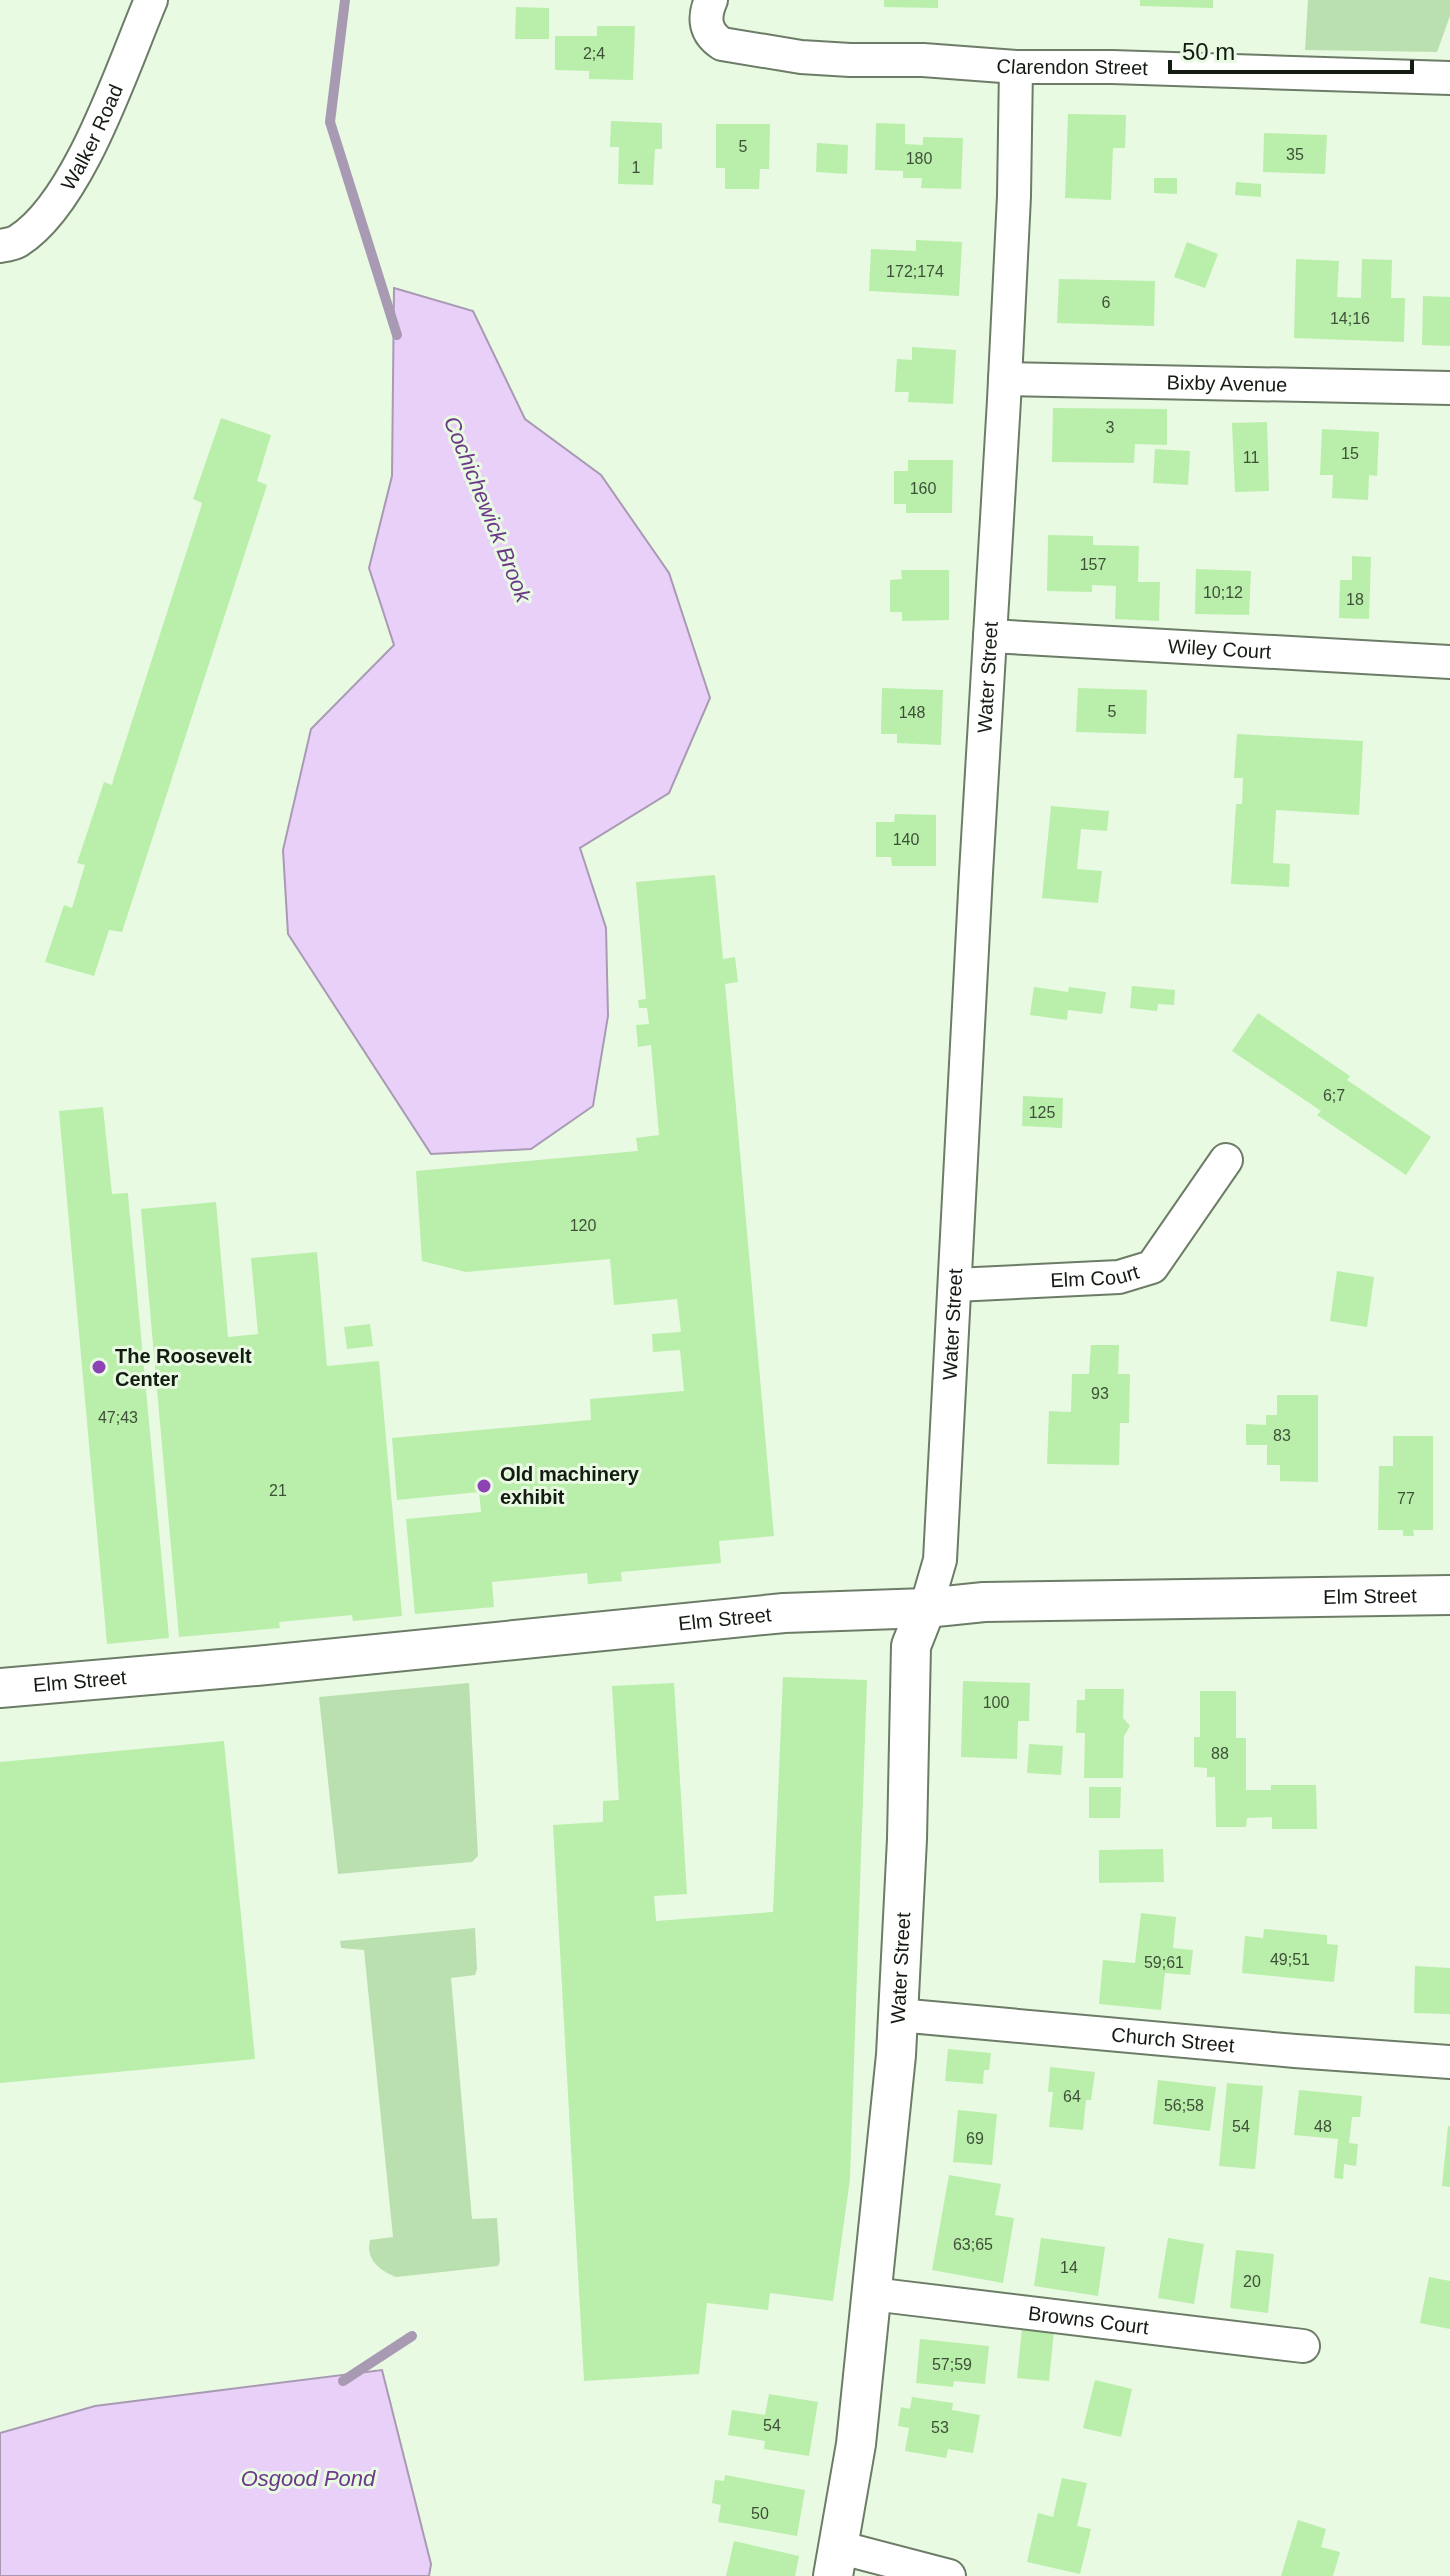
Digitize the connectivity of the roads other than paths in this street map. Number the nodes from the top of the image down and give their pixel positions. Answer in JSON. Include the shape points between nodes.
{"nodes":[{"id":1,"x":151,"y":0,"type":"edge"},
{"id":2,"x":708,"y":12,"type":"edge"},
{"id":3,"x":1016,"y":67,"type":"junction"},
{"id":4,"x":1450,"y":78,"type":"edge"},
{"id":5,"x":0,"y":246,"type":"edge"},
{"id":6,"x":1005,"y":379,"type":"junction"},
{"id":7,"x":1450,"y":388,"type":"edge"},
{"id":8,"x":990,"y":636,"type":"junction"},
{"id":9,"x":1450,"y":662,"type":"edge"},
{"id":10,"x":1226,"y":1160,"type":"dead end"},
{"id":11,"x":955,"y":1285,"type":"junction"},
{"id":12,"x":1450,"y":1595,"type":"edge"},
{"id":13,"x":926,"y":1608,"type":"junction"},
{"id":14,"x":0,"y":1688,"type":"edge"},
{"id":15,"x":898,"y":2015,"type":"junction"},
{"id":16,"x":1450,"y":2062,"type":"edge"},
{"id":17,"x":872,"y":2294,"type":"junction"},
{"id":18,"x":1303,"y":2346,"type":"dead end"},
{"id":19,"x":836,"y":2562,"type":"edge"},
{"id":20,"x":949,"y":2576,"type":"edge"}],
"edges":[{"from":1,"to":5,"type":"street","name":"Walker Road","via":[[83,160],[50,211],[16,242]]},
{"from":2,"to":3,"type":"street","name":"Clarendon Street","via":[[714,39],[722,44],[801,57]]},
{"from":3,"to":4,"type":"street","name":"Clarendon Street"},
{"from":3,"to":6,"type":"street","name":"Water Street"},
{"from":6,"to":7,"type":"street","name":"Bixby Avenue"},
{"from":6,"to":8,"type":"street","name":"Water Street"},
{"from":8,"to":9,"type":"street","name":"Wiley Court"},
{"from":8,"to":11,"type":"street","name":"Water Street"},
{"from":10,"to":11,"type":"street","name":"Elm Court","via":[[1152,1267],[1119,1277]]},
{"from":11,"to":13,"type":"street","name":"Water Street","via":[[940,1560]]},
{"from":12,"to":13,"type":"street","name":"Elm Street","via":[[984,1602]]},
{"from":13,"to":14,"type":"street","name":"Elm Street","via":[[784,1613]]},
{"from":13,"to":15,"type":"street","name":"Water Street","via":[[911,1646]]},
{"from":15,"to":16,"type":"street","name":"Church Street"},
{"from":15,"to":17,"type":"street","name":"Water Street"},
{"from":17,"to":18,"type":"street","name":"Browns Court"},
{"from":17,"to":19,"type":"street","name":"Water Street","via":[[856,2444]]},
{"from":19,"to":20,"type":"street"}]}
